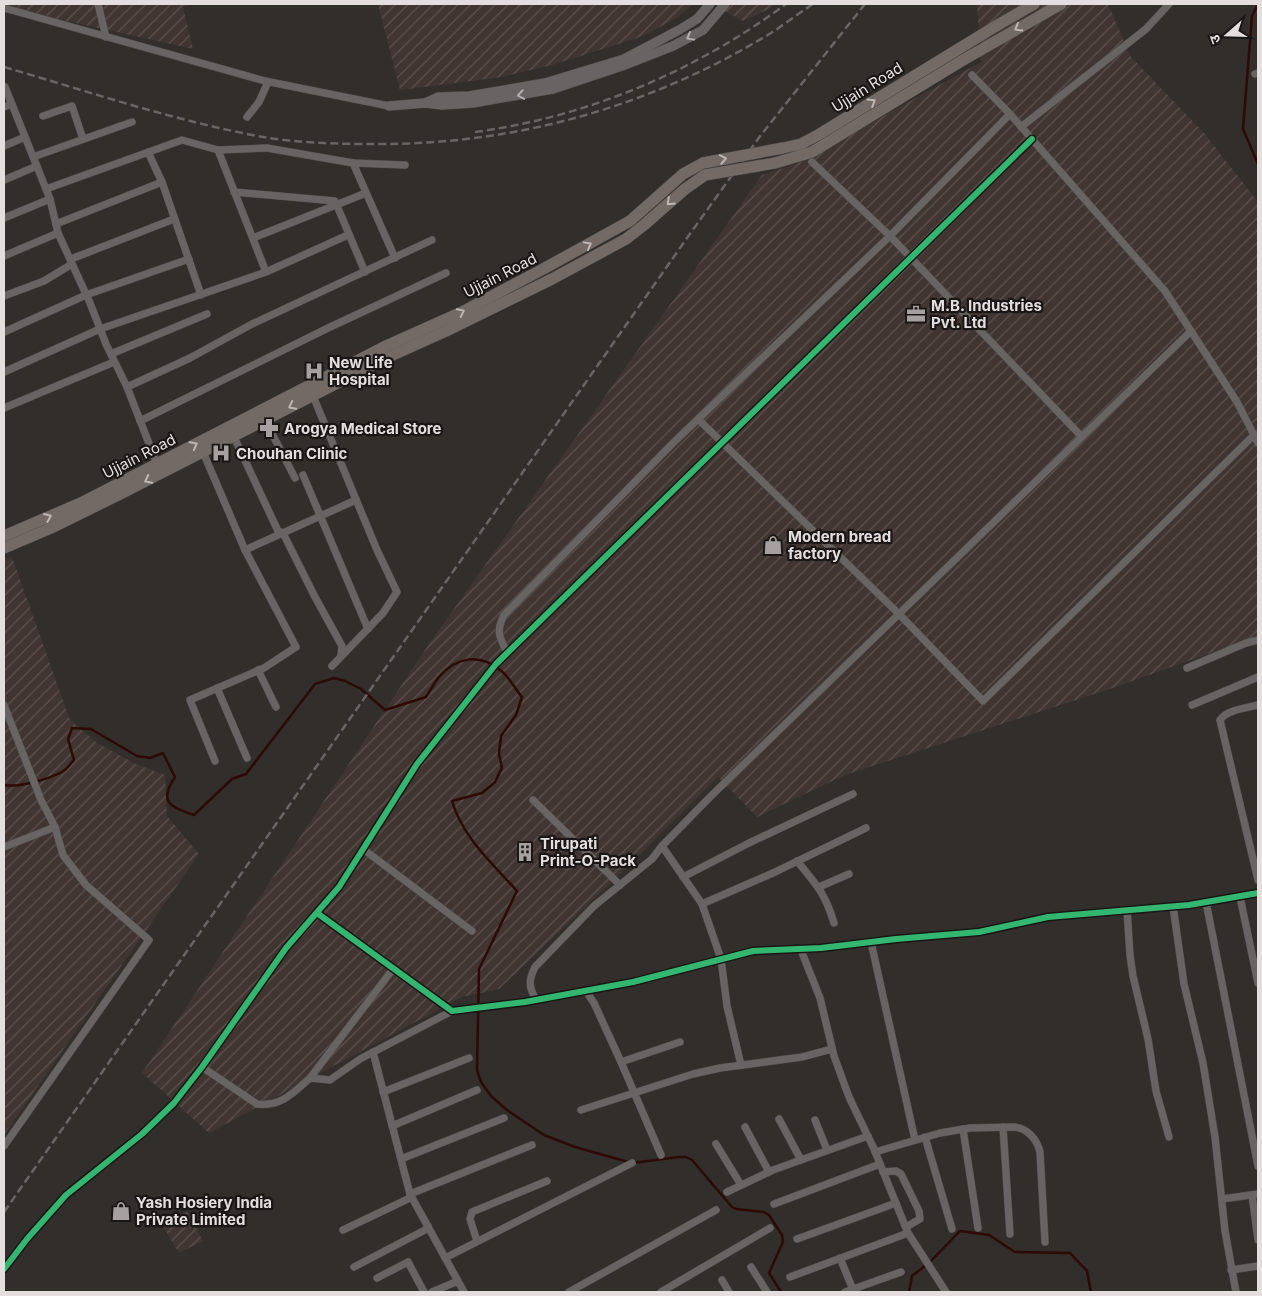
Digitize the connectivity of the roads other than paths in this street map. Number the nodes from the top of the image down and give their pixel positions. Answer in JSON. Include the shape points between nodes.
{"nodes":[{"id":1,"x":98,"y":4,"type":"edge"},
{"id":2,"x":710,"y":4,"type":"edge"},
{"id":3,"x":725,"y":4,"type":"edge"},
{"id":4,"x":1034,"y":4,"type":"edge"},
{"id":5,"x":1061,"y":4,"type":"edge"},
{"id":6,"x":1169,"y":4,"type":"edge"},
{"id":7,"x":8,"y":8,"type":"edge"},
{"id":8,"x":106,"y":38,"type":"junction"},
{"id":9,"x":972,"y":75,"type":"dead end"},
{"id":10,"x":268,"y":82,"type":"junction"},
{"id":11,"x":5,"y":87,"type":"dead end"},
{"id":12,"x":425,"y":103,"type":"junction"},
{"id":13,"x":12,"y":104,"type":"junction"},
{"id":14,"x":389,"y":106,"type":"joint"},
{"id":15,"x":4,"y":107,"type":"edge"},
{"id":16,"x":1010,"y":114,"type":"junction"},
{"id":17,"x":43,"y":116,"type":"dead end"},
{"id":18,"x":247,"y":117,"type":"dead end"},
{"id":19,"x":132,"y":122,"type":"dead end"},
{"id":20,"x":1021,"y":127,"type":"junction"},
{"id":21,"x":25,"y":137,"type":"junction"},
{"id":22,"x":83,"y":139,"type":"junction"},
{"id":23,"x":1032,"y":139,"type":"junction"},
{"id":24,"x":4,"y":146,"type":"edge"},
{"id":25,"x":218,"y":150,"type":"junction"},
{"id":26,"x":148,"y":152,"type":"junction"},
{"id":27,"x":33,"y":157,"type":"junction"},
{"id":28,"x":812,"y":162,"type":"dead end"},
{"id":29,"x":353,"y":163,"type":"junction"},
{"id":30,"x":405,"y":165,"type":"dead end"},
{"id":31,"x":37,"y":166,"type":"junction"},
{"id":32,"x":4,"y":180,"type":"edge"},
{"id":33,"x":162,"y":182,"type":"junction"},
{"id":34,"x":46,"y":189,"type":"junction"},
{"id":35,"x":234,"y":192,"type":"junction"},
{"id":36,"x":366,"y":193,"type":"junction"},
{"id":37,"x":50,"y":199,"type":"junction"},
{"id":38,"x":337,"y":205,"type":"junction"},
{"id":39,"x":4,"y":218,"type":"edge"},
{"id":40,"x":174,"y":219,"type":"junction"},
{"id":41,"x":56,"y":224,"type":"junction"},
{"id":42,"x":58,"y":233,"type":"junction"},
{"id":43,"x":348,"y":235,"type":"junction"},
{"id":44,"x":890,"y":236,"type":"junction"},
{"id":45,"x":253,"y":238,"type":"junction"},
{"id":46,"x":432,"y":240,"type":"dead end"},
{"id":47,"x":4,"y":256,"type":"edge"},
{"id":48,"x":910,"y":257,"type":"junction"},
{"id":49,"x":395,"y":258,"type":"junction"},
{"id":50,"x":189,"y":259,"type":"junction"},
{"id":51,"x":71,"y":262,"type":"junction"},
{"id":52,"x":266,"y":272,"type":"junction"},
{"id":53,"x":364,"y":272,"type":"junction"},
{"id":54,"x":446,"y":273,"type":"dead end"},
{"id":55,"x":86,"y":295,"type":"junction"},
{"id":56,"x":201,"y":295,"type":"junction"},
{"id":57,"x":4,"y":296,"type":"edge"},
{"id":58,"x":207,"y":314,"type":"dead end"},
{"id":59,"x":100,"y":329,"type":"junction"},
{"id":60,"x":1191,"y":331,"type":"junction"},
{"id":61,"x":4,"y":332,"type":"edge"},
{"id":62,"x":419,"y":337,"type":"junction"},
{"id":63,"x":111,"y":354,"type":"junction"},
{"id":64,"x":114,"y":362,"type":"junction"},
{"id":65,"x":4,"y":372,"type":"edge"},
{"id":66,"x":127,"y":387,"type":"junction"},
{"id":67,"x":313,"y":396,"type":"junction"},
{"id":68,"x":4,"y":408,"type":"edge"},
{"id":69,"x":698,"y":419,"type":"junction"},
{"id":70,"x":265,"y":420,"type":"junction"},
{"id":71,"x":140,"y":421,"type":"junction"},
{"id":72,"x":1254,"y":435,"type":"junction"},
{"id":73,"x":234,"y":436,"type":"junction"},
{"id":74,"x":1082,"y":437,"type":"junction"},
{"id":75,"x":721,"y":442,"type":"junction"},
{"id":76,"x":1258,"y":443,"type":"edge"},
{"id":77,"x":203,"y":452,"type":"junction"},
{"id":78,"x":157,"y":464,"type":"junction"},
{"id":79,"x":356,"y":500,"type":"junction"},
{"id":80,"x":320,"y":516,"type":"junction"},
{"id":81,"x":283,"y":533,"type":"junction"},
{"id":82,"x":4,"y":536,"type":"edge"},
{"id":83,"x":4,"y":548,"type":"edge"},
{"id":84,"x":245,"y":550,"type":"junction"},
{"id":85,"x":899,"y":614,"type":"junction"},
{"id":86,"x":368,"y":629,"type":"junction"},
{"id":87,"x":1258,"y":640,"type":"edge"},
{"id":88,"x":507,"y":652,"type":"junction"},
{"id":89,"x":341,"y":656,"type":"junction"},
{"id":90,"x":332,"y":666,"type":"dead end"},
{"id":91,"x":1187,"y":668,"type":"dead end"},
{"id":92,"x":258,"y":670,"type":"junction"},
{"id":93,"x":1258,"y":677,"type":"edge"},
{"id":94,"x":216,"y":688,"type":"junction"},
{"id":95,"x":4,"y":705,"type":"edge"},
{"id":96,"x":1192,"y":705,"type":"dead end"},
{"id":97,"x":1258,"y":705,"type":"edge"},
{"id":98,"x":276,"y":707,"type":"dead end"},
{"id":99,"x":247,"y":758,"type":"dead end"},
{"id":100,"x":215,"y":762,"type":"dead end"},
{"id":101,"x":853,"y":794,"type":"dead end"},
{"id":102,"x":533,"y":800,"type":"dead end"},
{"id":103,"x":55,"y":827,"type":"junction"},
{"id":104,"x":866,"y":828,"type":"dead end"},
{"id":105,"x":662,"y":846,"type":"junction"},
{"id":106,"x":4,"y":848,"type":"edge"},
{"id":107,"x":363,"y":849,"type":"junction"},
{"id":108,"x":797,"y":861,"type":"junction"},
{"id":109,"x":849,"y":874,"type":"dead end"},
{"id":110,"x":683,"y":877,"type":"junction"},
{"id":111,"x":1258,"y":880,"type":"edge"},
{"id":112,"x":620,"y":885,"type":"junction"},
{"id":113,"x":819,"y":887,"type":"junction"},
{"id":114,"x":1258,"y":893,"type":"edge"},
{"id":115,"x":1240,"y":896,"type":"junction"},
{"id":116,"x":1206,"y":902,"type":"junction"},
{"id":117,"x":702,"y":904,"type":"junction"},
{"id":118,"x":1173,"y":906,"type":"junction"},
{"id":119,"x":1127,"y":910,"type":"junction"},
{"id":120,"x":317,"y":913,"type":"junction"},
{"id":121,"x":834,"y":922,"type":"dead end"},
{"id":122,"x":472,"y":931,"type":"dead end"},
{"id":123,"x":871,"y":942,"type":"junction"},
{"id":124,"x":801,"y":950,"type":"junction"},
{"id":125,"x":721,"y":960,"type":"junction"},
{"id":126,"x":393,"y":969,"type":"junction"},
{"id":127,"x":1258,"y":983,"type":"edge"},
{"id":128,"x":586,"y":991,"type":"junction"},
{"id":129,"x":536,"y":1000,"type":"junction"},
{"id":130,"x":452,"y":1011,"type":"junction"},
{"id":131,"x":680,"y":1042,"type":"dead end"},
{"id":132,"x":832,"y":1049,"type":"junction"},
{"id":133,"x":373,"y":1052,"type":"junction"},
{"id":134,"x":469,"y":1058,"type":"dead end"},
{"id":135,"x":621,"y":1062,"type":"junction"},
{"id":136,"x":741,"y":1065,"type":"junction"},
{"id":137,"x":202,"y":1067,"type":"junction"},
{"id":138,"x":310,"y":1078,"type":"junction"},
{"id":139,"x":477,"y":1090,"type":"dead end"},
{"id":140,"x":384,"y":1092,"type":"junction"},
{"id":141,"x":635,"y":1093,"type":"junction"},
{"id":142,"x":581,"y":1110,"type":"dead end"},
{"id":143,"x":504,"y":1118,"type":"dead end"},
{"id":144,"x":779,"y":1120,"type":"dead end"},
{"id":145,"x":815,"y":1120,"type":"dead end"},
{"id":146,"x":392,"y":1126,"type":"junction"},
{"id":147,"x":745,"y":1126,"type":"dead end"},
{"id":148,"x":1003,"y":1127,"type":"junction"},
{"id":149,"x":964,"y":1129,"type":"junction"},
{"id":150,"x":868,"y":1136,"type":"junction"},
{"id":151,"x":925,"y":1136,"type":"junction"},
{"id":152,"x":1170,"y":1138,"type":"dead end"},
{"id":153,"x":915,"y":1140,"type":"junction"},
{"id":154,"x":716,"y":1144,"type":"dead end"},
{"id":155,"x":532,"y":1145,"type":"dead end"},
{"id":156,"x":4,"y":1146,"type":"edge"},
{"id":157,"x":827,"y":1150,"type":"junction"},
{"id":158,"x":875,"y":1152,"type":"junction"},
{"id":159,"x":661,"y":1155,"type":"dead end"},
{"id":160,"x":401,"y":1159,"type":"junction"},
{"id":161,"x":801,"y":1160,"type":"junction"},
{"id":162,"x":632,"y":1163,"type":"dead end"},
{"id":163,"x":880,"y":1164,"type":"junction"},
{"id":164,"x":1258,"y":1166,"type":"edge"},
{"id":165,"x":769,"y":1172,"type":"junction"},
{"id":166,"x":883,"y":1172,"type":"junction"},
{"id":167,"x":547,"y":1181,"type":"dead end"},
{"id":168,"x":741,"y":1184,"type":"junction"},
{"id":169,"x":727,"y":1192,"type":"dead end"},
{"id":170,"x":1255,"y":1194,"type":"edge"},
{"id":171,"x":411,"y":1195,"type":"junction"},
{"id":172,"x":1222,"y":1199,"type":"junction"},
{"id":173,"x":896,"y":1203,"type":"junction"},
{"id":174,"x":774,"y":1204,"type":"dead end"},
{"id":175,"x":716,"y":1210,"type":"dead end"},
{"id":176,"x":428,"y":1226,"type":"junction"},
{"id":177,"x":770,"y":1228,"type":"dead end"},
{"id":178,"x":978,"y":1228,"type":"dead end"},
{"id":179,"x":952,"y":1229,"type":"dead end"},
{"id":180,"x":343,"y":1230,"type":"dead end"},
{"id":181,"x":907,"y":1230,"type":"junction"},
{"id":182,"x":1010,"y":1234,"type":"dead end"},
{"id":183,"x":797,"y":1238,"type":"dead end"},
{"id":184,"x":1258,"y":1240,"type":"edge"},
{"id":185,"x":477,"y":1241,"type":"junction"},
{"id":186,"x":1045,"y":1242,"type":"dead end"},
{"id":187,"x":445,"y":1258,"type":"junction"},
{"id":188,"x":840,"y":1258,"type":"junction"},
{"id":189,"x":1258,"y":1266,"type":"edge"},
{"id":190,"x":354,"y":1267,"type":"dead end"},
{"id":191,"x":751,"y":1267,"type":"dead end"},
{"id":192,"x":4,"y":1269,"type":"edge"},
{"id":193,"x":1231,"y":1270,"type":"junction"},
{"id":194,"x":901,"y":1272,"type":"dead end"},
{"id":195,"x":790,"y":1277,"type":"dead end"},
{"id":196,"x":376,"y":1278,"type":"dead end"},
{"id":197,"x":722,"y":1280,"type":"dead end"},
{"id":198,"x":458,"y":1281,"type":"junction"},
{"id":199,"x":764,"y":1291,"type":"edge"},
{"id":200,"x":853,"y":1291,"type":"edge"},
{"id":201,"x":424,"y":1292,"type":"edge"},
{"id":202,"x":432,"y":1292,"type":"edge"},
{"id":203,"x":464,"y":1292,"type":"edge"},
{"id":204,"x":569,"y":1292,"type":"edge"},
{"id":205,"x":661,"y":1292,"type":"edge"},
{"id":206,"x":729,"y":1292,"type":"edge"},
{"id":207,"x":845,"y":1292,"type":"edge"},
{"id":208,"x":946,"y":1292,"type":"edge"},
{"id":209,"x":1236,"y":1292,"type":"edge"}],
"edges":[{"from":1,"to":8,"type":"street"},
{"from":2,"to":12,"type":"street","via":[[697,19],[624,58],[545,83],[469,96],[438,97]]},
{"from":3,"to":12,"type":"street","one_way":true,"via":[[703,30],[673,46],[553,89],[473,103]]},
{"from":62,"to":4,"type":"main road","name":"Ujjain Road","one_way":true,"bridge":true,"via":[[630,221],[683,174],[702,163],[801,144]]},
{"from":5,"to":62,"type":"main road","name":"Ujjain Road","one_way":true,"bridge":true,"via":[[812,152],[775,163],[705,175],[626,239],[446,331]]},
{"from":6,"to":20,"type":"street","via":[[1146,30]]},
{"from":7,"to":8,"type":"street"},
{"from":8,"to":10,"type":"street"},
{"from":9,"to":16,"type":"street"},
{"from":10,"to":14,"type":"street"},
{"from":10,"to":18,"type":"street","via":[[259,102]]},
{"from":11,"to":13,"type":"street"},
{"from":12,"to":14,"type":"street"},
{"from":13,"to":15,"type":"street"},
{"from":13,"to":21,"type":"street"},
{"from":16,"to":20,"type":"street"},
{"from":16,"to":44,"type":"street"},
{"from":17,"to":22,"type":"street","via":[[72,106]]},
{"from":19,"to":22,"type":"street"},
{"from":20,"to":23,"type":"street"},
{"from":21,"to":24,"type":"street"},
{"from":21,"to":27,"type":"street"},
{"from":22,"to":27,"type":"street"},
{"from":23,"to":48,"type":"street"},
{"from":23,"to":60,"type":"street","via":[[1165,291]]},
{"from":25,"to":26,"type":"street","via":[[182,140]]},
{"from":25,"to":29,"type":"street","via":[[266,148]]},
{"from":25,"to":35,"type":"street"},
{"from":26,"to":33,"type":"street"},
{"from":26,"to":34,"type":"street"},
{"from":27,"to":31,"type":"street"},
{"from":28,"to":44,"type":"street"},
{"from":29,"to":30,"type":"street"},
{"from":29,"to":36,"type":"street"},
{"from":31,"to":32,"type":"street"},
{"from":31,"to":34,"type":"street"},
{"from":33,"to":40,"type":"street"},
{"from":33,"to":41,"type":"street"},
{"from":34,"to":37,"type":"street"},
{"from":35,"to":38,"type":"street","via":[[329,200]]},
{"from":35,"to":45,"type":"street"},
{"from":36,"to":38,"type":"street"},
{"from":36,"to":49,"type":"street"},
{"from":37,"to":39,"type":"street"},
{"from":37,"to":41,"type":"street"},
{"from":38,"to":43,"type":"street"},
{"from":38,"to":45,"type":"street"},
{"from":40,"to":50,"type":"street"},
{"from":40,"to":51,"type":"street"},
{"from":41,"to":42,"type":"street"},
{"from":42,"to":47,"type":"street"},
{"from":42,"to":51,"type":"street"},
{"from":43,"to":52,"type":"street"},
{"from":43,"to":53,"type":"street"},
{"from":44,"to":48,"type":"street"},
{"from":44,"to":69,"type":"street"},
{"from":45,"to":52,"type":"street"},
{"from":46,"to":49,"type":"street"},
{"from":48,"to":74,"type":"street"},
{"from":48,"to":75,"type":"street"},
{"from":49,"to":53,"type":"street"},
{"from":50,"to":55,"type":"street"},
{"from":50,"to":56,"type":"street"},
{"from":51,"to":55,"type":"street"},
{"from":51,"to":57,"type":"street","via":[[44,280]]},
{"from":52,"to":56,"type":"street"},
{"from":53,"to":66,"type":"street"},
{"from":54,"to":71,"type":"street"},
{"from":55,"to":59,"type":"street"},
{"from":55,"to":61,"type":"street"},
{"from":56,"to":59,"type":"street"},
{"from":58,"to":63,"type":"street"},
{"from":59,"to":63,"type":"street"},
{"from":59,"to":65,"type":"street"},
{"from":60,"to":72,"type":"street","via":[[1237,402]]},
{"from":60,"to":74,"type":"street"},
{"from":62,"to":67,"type":"main road","name":"Ujjain Road"},
{"from":78,"to":62,"type":"main road","name":"Ujjain Road","one_way":true},
{"from":63,"to":64,"type":"street"},
{"from":64,"to":66,"type":"street"},
{"from":64,"to":68,"type":"street"},
{"from":66,"to":71,"type":"street"},
{"from":67,"to":70,"type":"main road","name":"Ujjain Road","one_way":true},
{"from":67,"to":79,"type":"street"},
{"from":69,"to":75,"type":"street"},
{"from":69,"to":88,"type":"street","via":[[504,615],[499,625],[500,638]]},
{"from":70,"to":73,"type":"main road","name":"Ujjain Road"},
{"from":70,"to":80,"type":"street"},
{"from":71,"to":78,"type":"street"},
{"from":72,"to":76,"type":"street"},
{"from":72,"to":85,"type":"street","via":[[983,701]]},
{"from":73,"to":77,"type":"main road","name":"Ujjain Road"},
{"from":73,"to":81,"type":"street","via":[[278,531]]},
{"from":74,"to":85,"type":"street"},
{"from":75,"to":85,"type":"street"},
{"from":75,"to":88,"type":"street"},
{"from":77,"to":83,"type":"main road","name":"Ujjain Road","one_way":true},
{"from":77,"to":84,"type":"street"},
{"from":82,"to":78,"type":"main road","name":"Ujjain Road","one_way":true,"via":[[83,502]]},
{"from":79,"to":80,"type":"street"},
{"from":79,"to":86,"type":"street","via":[[397,592]]},
{"from":80,"to":81,"type":"street"},
{"from":80,"to":86,"type":"street"},
{"from":81,"to":84,"type":"street"},
{"from":81,"to":89,"type":"street","via":[[342,646]]},
{"from":84,"to":92,"type":"street","via":[[296,647]]},
{"from":85,"to":105,"type":"street"},
{"from":86,"to":89,"type":"street"},
{"from":87,"to":91,"type":"street"},
{"from":88,"to":107,"type":"street","via":[[417,764]]},
{"from":89,"to":90,"type":"street"},
{"from":92,"to":94,"type":"street"},
{"from":92,"to":98,"type":"street"},
{"from":93,"to":96,"type":"street"},
{"from":94,"to":99,"type":"street"},
{"from":94,"to":100,"type":"street","via":[[190,700]]},
{"from":95,"to":103,"type":"street"},
{"from":97,"to":111,"type":"street","via":[[1227,713],[1220,722]]},
{"from":101,"to":110,"type":"street"},
{"from":102,"to":112,"type":"street"},
{"from":103,"to":106,"type":"street"},
{"from":103,"to":156,"type":"street","via":[[63,855],[86,885],[149,940]]},
{"from":104,"to":108,"type":"street"},
{"from":105,"to":110,"type":"street"},
{"from":105,"to":112,"type":"street","via":[[652,859]]},
{"from":107,"to":120,"type":"street"},
{"from":107,"to":122,"type":"street"},
{"from":108,"to":113,"type":"street"},
{"from":108,"to":117,"type":"street"},
{"from":109,"to":113,"type":"street"},
{"from":110,"to":117,"type":"street"},
{"from":112,"to":129,"type":"street","via":[[594,906],[535,967],[529,986]]},
{"from":113,"to":121,"type":"street"},
{"from":114,"to":115,"type":"street"},
{"from":115,"to":116,"type":"street"},
{"from":115,"to":127,"type":"street"},
{"from":116,"to":118,"type":"street"},
{"from":116,"to":164,"type":"street"},
{"from":117,"to":125,"type":"street"},
{"from":118,"to":119,"type":"street"},
{"from":118,"to":172,"type":"street","via":[[1184,984],[1203,1063]]},
{"from":119,"to":123,"type":"street","via":[[1048,917],[979,932]]},
{"from":119,"to":152,"type":"street","via":[[1133,976],[1156,1090]]},
{"from":120,"to":126,"type":"street"},
{"from":120,"to":137,"type":"street","via":[[286,948]]},
{"from":123,"to":124,"type":"street"},
{"from":123,"to":153,"type":"street"},
{"from":124,"to":125,"type":"street","via":[[753,951]]},
{"from":124,"to":132,"type":"street","via":[[820,998]]},
{"from":125,"to":128,"type":"street"},
{"from":125,"to":136,"type":"street","via":[[727,1006]]},
{"from":126,"to":130,"type":"street"},
{"from":126,"to":138,"type":"street"},
{"from":128,"to":129,"type":"street"},
{"from":128,"to":135,"type":"street"},
{"from":129,"to":130,"type":"street"},
{"from":130,"to":133,"type":"street"},
{"from":131,"to":135,"type":"street"},
{"from":132,"to":136,"type":"street","via":[[802,1057]]},
{"from":132,"to":150,"type":"street","via":[[849,1097]]},
{"from":133,"to":138,"type":"street","via":[[330,1080]]},
{"from":133,"to":140,"type":"street"},
{"from":134,"to":140,"type":"street"},
{"from":135,"to":141,"type":"street"},
{"from":136,"to":141,"type":"street","via":[[693,1074]]},
{"from":137,"to":138,"type":"street","via":[[256,1104],[266,1105],[286,1099]]},
{"from":137,"to":192,"type":"street","via":[[174,1103],[142,1134],[66,1195]]},
{"from":139,"to":146,"type":"street"},
{"from":140,"to":146,"type":"street"},
{"from":141,"to":142,"type":"street"},
{"from":141,"to":159,"type":"street"},
{"from":143,"to":160,"type":"street"},
{"from":144,"to":161,"type":"street"},
{"from":145,"to":157,"type":"street"},
{"from":146,"to":160,"type":"street"},
{"from":147,"to":165,"type":"street"},
{"from":148,"to":149,"type":"street"},
{"from":148,"to":182,"type":"street"},
{"from":148,"to":186,"type":"street","via":[[1023,1129],[1039,1146]]},
{"from":149,"to":151,"type":"street"},
{"from":149,"to":178,"type":"street"},
{"from":150,"to":157,"type":"street"},
{"from":150,"to":158,"type":"street"},
{"from":151,"to":153,"type":"street"},
{"from":151,"to":179,"type":"street"},
{"from":153,"to":158,"type":"street"},
{"from":154,"to":168,"type":"street"},
{"from":155,"to":171,"type":"street"},
{"from":157,"to":161,"type":"street"},
{"from":158,"to":163,"type":"street"},
{"from":160,"to":171,"type":"street"},
{"from":161,"to":165,"type":"street"},
{"from":162,"to":185,"type":"street"},
{"from":163,"to":166,"type":"street"},
{"from":163,"to":174,"type":"street"},
{"from":165,"to":168,"type":"street"},
{"from":166,"to":173,"type":"street"},
{"from":166,"to":181,"type":"street","via":[[901,1174],[919,1211],[920,1219]]},
{"from":167,"to":185,"type":"street","via":[[472,1212],[470,1219]]},
{"from":168,"to":169,"type":"street"},
{"from":170,"to":172,"type":"street"},
{"from":170,"to":184,"type":"street"},
{"from":171,"to":176,"type":"street"},
{"from":171,"to":180,"type":"street"},
{"from":172,"to":193,"type":"street"},
{"from":173,"to":181,"type":"street"},
{"from":173,"to":183,"type":"street"},
{"from":175,"to":204,"type":"street"},
{"from":176,"to":187,"type":"street"},
{"from":176,"to":190,"type":"street"},
{"from":177,"to":205,"type":"street"},
{"from":181,"to":188,"type":"street"},
{"from":181,"to":208,"type":"street"},
{"from":185,"to":187,"type":"street"},
{"from":187,"to":198,"type":"street"},
{"from":188,"to":195,"type":"street"},
{"from":188,"to":200,"type":"street"},
{"from":189,"to":193,"type":"street"},
{"from":191,"to":199,"type":"street"},
{"from":193,"to":209,"type":"street"},
{"from":194,"to":200,"type":"street"},
{"from":196,"to":201,"type":"street","via":[[408,1262]]},
{"from":197,"to":206,"type":"street"},
{"from":198,"to":202,"type":"street"},
{"from":198,"to":203,"type":"street"},
{"from":200,"to":207,"type":"street"}]}
